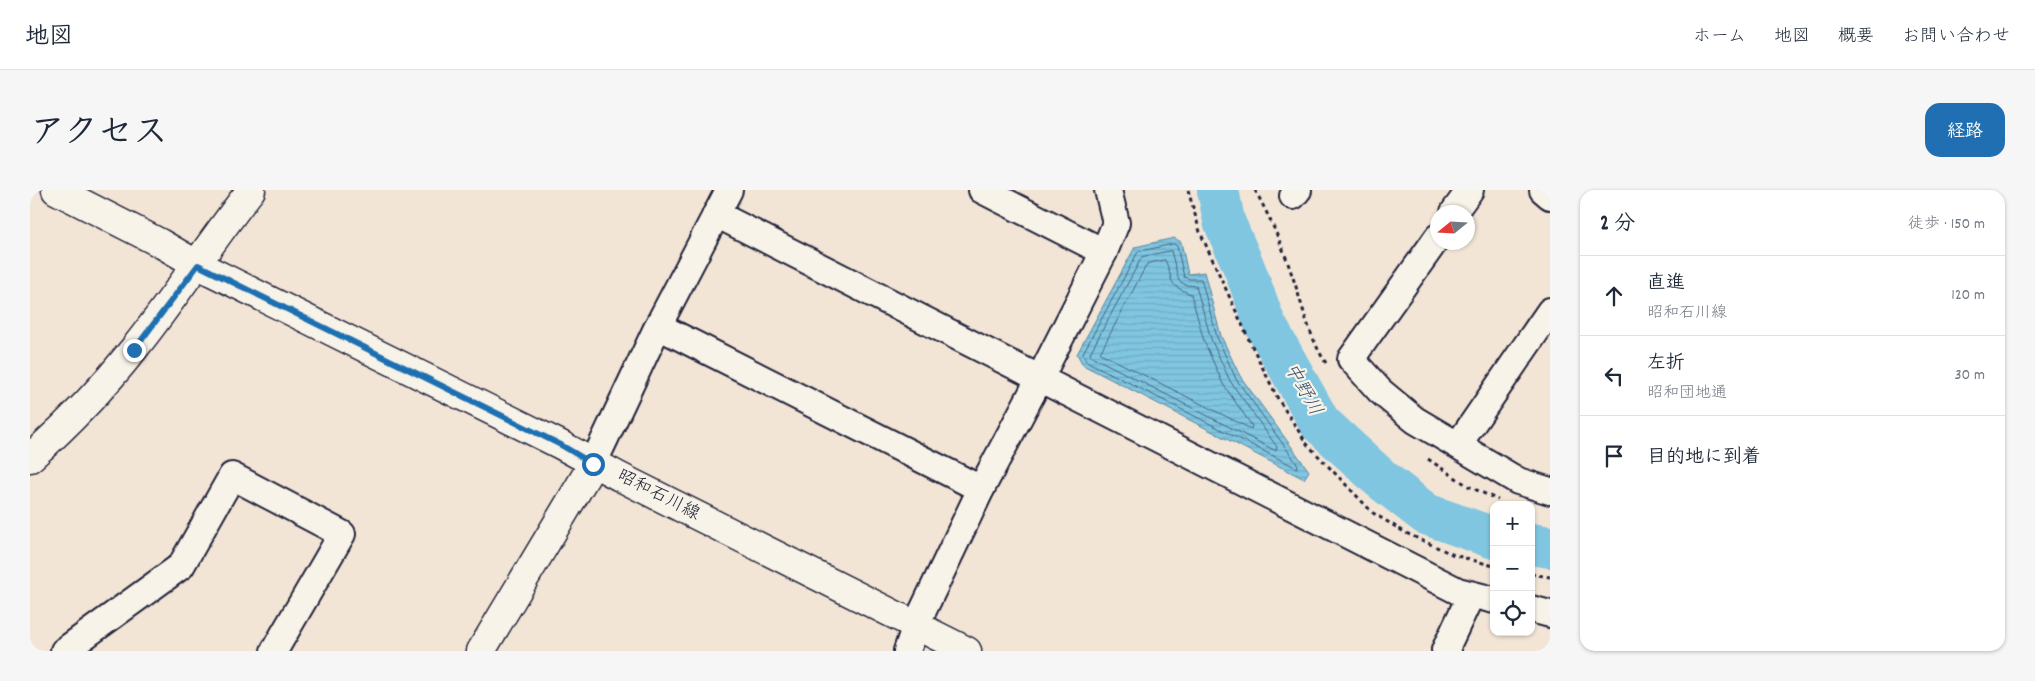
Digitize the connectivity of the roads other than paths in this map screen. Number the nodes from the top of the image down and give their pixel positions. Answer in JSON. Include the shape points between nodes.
{"nodes":[{"id":1,"x":56,"y":190,"type":"edge"},
{"id":2,"x":252,"y":190,"type":"edge"},
{"id":3,"x":728,"y":190,"type":"edge"},
{"id":4,"x":982,"y":190,"type":"edge"},
{"id":5,"x":1108,"y":190,"type":"edge"},
{"id":6,"x":1470,"y":190,"type":"edge"},
{"id":7,"x":1543,"y":190,"type":"edge"},
{"id":8,"x":1550,"y":196,"type":"edge"},
{"id":9,"x":1459,"y":205,"type":"edge"},
{"id":10,"x":716,"y":214,"type":"junction"},
{"id":11,"x":1430,"y":248,"type":"edge"},
{"id":12,"x":1104,"y":252,"type":"junction"},
{"id":13,"x":198,"y":265,"type":"junction"},
{"id":14,"x":1550,"y":310,"type":"edge"},
{"id":15,"x":658,"y":326,"type":"junction"},
{"id":16,"x":1040,"y":378,"type":"junction"},
{"id":17,"x":1458,"y":445,"type":"junction"},
{"id":18,"x":33,"y":449,"type":"edge"},
{"id":19,"x":593,"y":464,"type":"junction"},
{"id":20,"x":981,"y":489,"type":"junction"},
{"id":21,"x":1550,"y":491,"type":"edge"},
{"id":22,"x":1483,"y":598,"type":"edge"},
{"id":23,"x":1535,"y":610,"type":"edge"},
{"id":24,"x":1550,"y":614,"type":"edge"},
{"id":25,"x":916,"y":625,"type":"junction"},
{"id":26,"x":64,"y":651,"type":"edge"},
{"id":27,"x":274,"y":651,"type":"edge"},
{"id":28,"x":481,"y":651,"type":"edge"},
{"id":29,"x":907,"y":651,"type":"edge"},
{"id":30,"x":967,"y":651,"type":"edge"},
{"id":31,"x":1448,"y":651,"type":"edge"}],
"edges":[{"from":1,"to":13,"type":"street","name":"昭和石川線"},
{"from":2,"to":13,"type":"street"},
{"from":3,"to":10,"type":"street"},
{"from":4,"to":12,"type":"street"},
{"from":5,"to":12,"type":"street","via":[[1116,223]]},
{"from":6,"to":9,"type":"street"},
{"from":7,"to":8,"type":"street"},
{"from":10,"to":15,"type":"street"},
{"from":10,"to":16,"type":"street"},
{"from":11,"to":17,"type":"street","via":[[1352,359],[1380,391],[1415,420]]},
{"from":12,"to":16,"type":"street"},
{"from":13,"to":18,"type":"street","via":[[134,350],[90,401]]},
{"from":13,"to":19,"type":"street","name":"昭和石川線"},
{"from":14,"to":17,"type":"street"},
{"from":15,"to":19,"type":"street"},
{"from":15,"to":20,"type":"street"},
{"from":16,"to":20,"type":"street"},
{"from":16,"to":22,"type":"street","via":[[1458,591]]},
{"from":17,"to":21,"type":"street","via":[[1518,481]]},
{"from":19,"to":25,"type":"street","name":"昭和石川線"},
{"from":19,"to":28,"type":"street"},
{"from":20,"to":25,"type":"street"},
{"from":22,"to":31,"type":"street","via":[[1445,650]]},
{"from":23,"to":24,"type":"street"},
{"from":25,"to":29,"type":"street"},
{"from":25,"to":30,"type":"street","name":"昭和石川線"},
{"from":26,"to":27,"type":"street","via":[[182,566],[232,476],[342,534]]}]}
